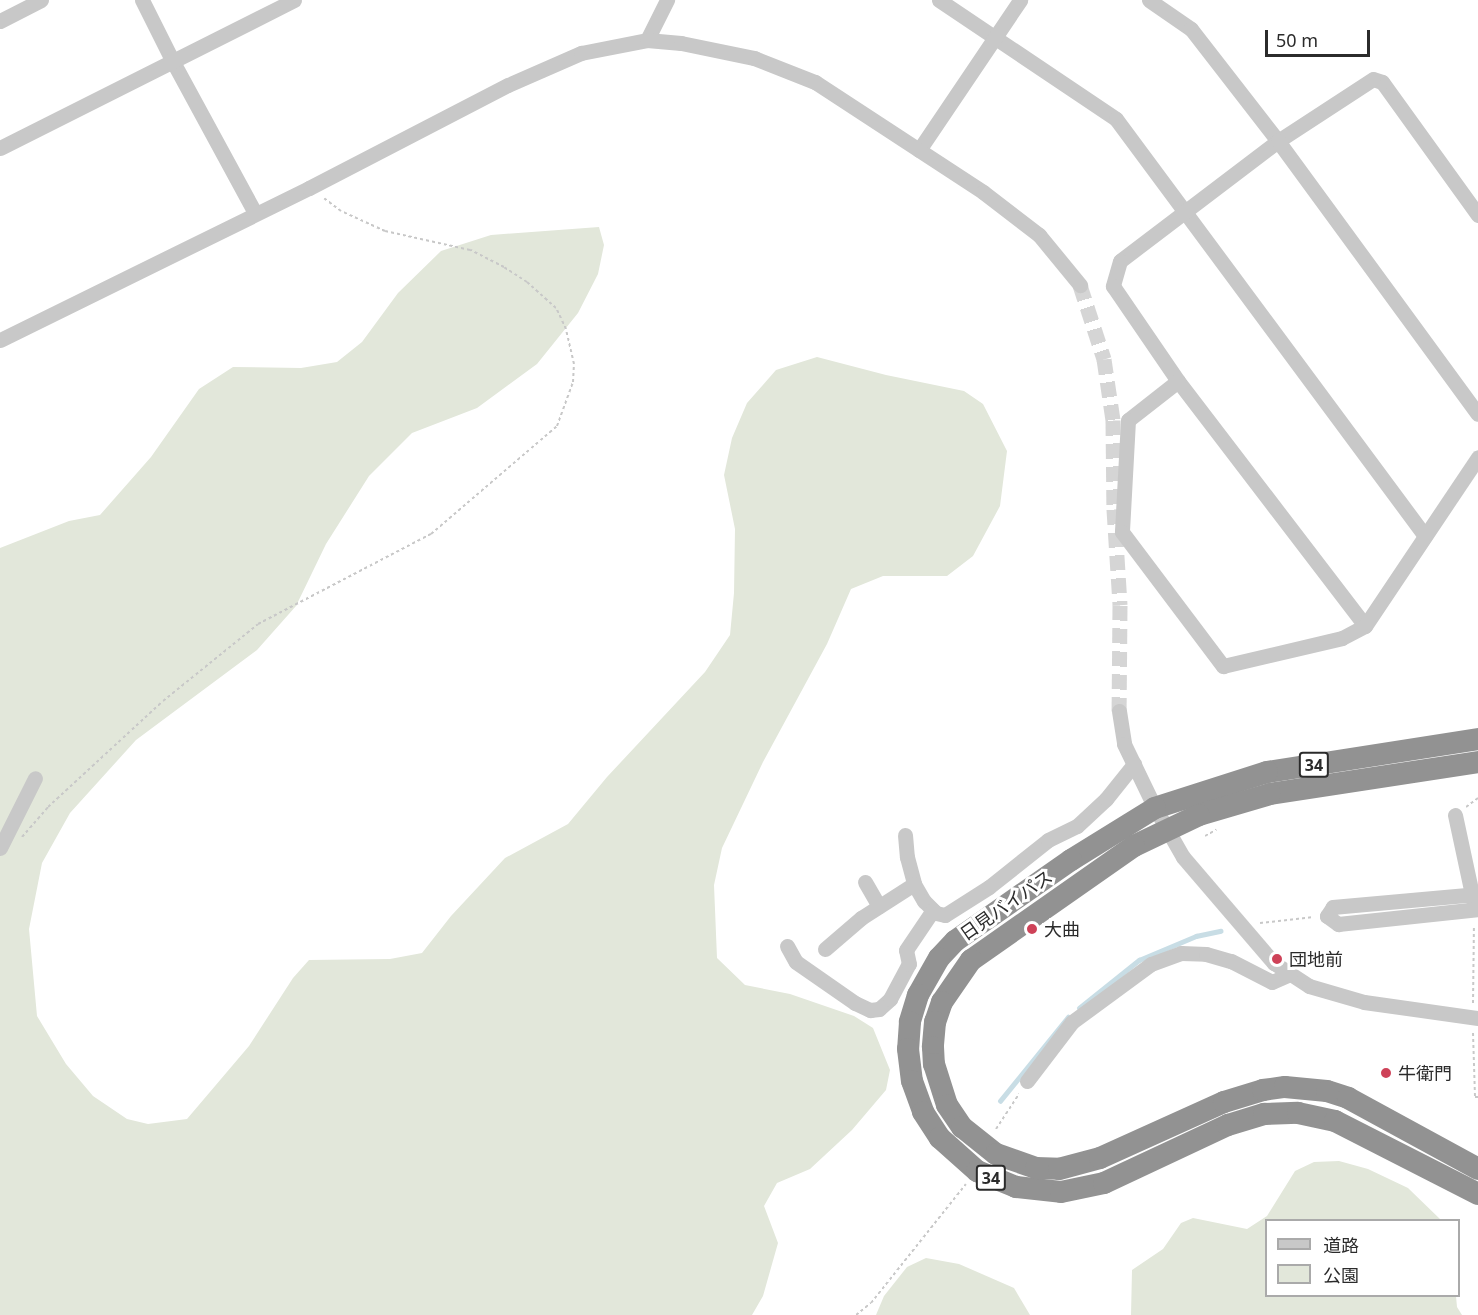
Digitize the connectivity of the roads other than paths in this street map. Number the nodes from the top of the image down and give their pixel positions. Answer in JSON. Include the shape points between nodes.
{"nodes":[{"id":1,"x":41,"y":0,"type":"edge"},
{"id":2,"x":142,"y":0,"type":"edge"},
{"id":3,"x":294,"y":0,"type":"edge"},
{"id":4,"x":667,"y":0,"type":"edge"},
{"id":5,"x":939,"y":0,"type":"edge"},
{"id":6,"x":1020,"y":0,"type":"edge"},
{"id":7,"x":1149,"y":0,"type":"edge"},
{"id":8,"x":0,"y":21,"type":"edge"},
{"id":9,"x":995,"y":37,"type":"junction"},
{"id":10,"x":648,"y":40,"type":"junction"},
{"id":11,"x":172,"y":60,"type":"junction"},
{"id":12,"x":1278,"y":141,"type":"junction"},
{"id":13,"x":0,"y":148,"type":"edge"},
{"id":14,"x":919,"y":150,"type":"junction"},
{"id":15,"x":1476,"y":210,"type":"edge"},
{"id":16,"x":1184,"y":211,"type":"junction"},
{"id":17,"x":255,"y":213,"type":"junction"},
{"id":18,"x":1080,"y":285,"type":"tunnel mouth"},
{"id":19,"x":0,"y":340,"type":"edge"},
{"id":20,"x":1179,"y":381,"type":"junction"},
{"id":21,"x":1478,"y":414,"type":"edge"},
{"id":22,"x":1478,"y":457,"type":"edge"},
{"id":23,"x":1425,"y":536,"type":"junction"},
{"id":24,"x":1365,"y":626,"type":"junction"},
{"id":25,"x":1119,"y":711,"type":"tunnel mouth"},
{"id":26,"x":1478,"y":739,"type":"edge"},
{"id":27,"x":1478,"y":762,"type":"edge"},
{"id":28,"x":1134,"y":764,"type":"junction"},
{"id":29,"x":35,"y":778,"type":"dead end"},
{"id":30,"x":1155,"y":808,"type":"junction"},
{"id":31,"x":1455,"y":815,"type":"dead end"},
{"id":32,"x":1168,"y":829,"type":"junction"},
{"id":33,"x":905,"y":835,"type":"dead end"},
{"id":34,"x":0,"y":848,"type":"edge"},
{"id":35,"x":865,"y":882,"type":"dead end"},
{"id":36,"x":914,"y":884,"type":"junction"},
{"id":37,"x":1475,"y":902,"type":"edge"},
{"id":38,"x":879,"y":906,"type":"junction"},
{"id":39,"x":933,"y":910,"type":"junction"},
{"id":40,"x":1327,"y":916,"type":"road end"},
{"id":41,"x":787,"y":946,"type":"dead end"},
{"id":42,"x":825,"y":949,"type":"dead end"},
{"id":43,"x":1290,"y":974,"type":"junction"},
{"id":44,"x":1475,"y":1017,"type":"edge"},
{"id":45,"x":1027,"y":1081,"type":"road end"},
{"id":46,"x":1478,"y":1169,"type":"edge"},
{"id":47,"x":1478,"y":1194,"type":"edge"}],
"edges":[{"from":1,"to":8,"type":"street"},
{"from":2,"to":11,"type":"street"},
{"from":3,"to":11,"type":"street"},
{"from":4,"to":10,"type":"street"},
{"from":5,"to":9,"type":"street"},
{"from":6,"to":9,"type":"street"},
{"from":7,"to":12,"type":"street","via":[[1191,29]]},
{"from":9,"to":14,"type":"street"},
{"from":9,"to":16,"type":"street","via":[[1116,118]]},
{"from":10,"to":14,"type":"street","via":[[704,47],[781,67],[815,82]]},
{"from":10,"to":17,"type":"street","via":[[581,53],[508,85]]},
{"from":11,"to":13,"type":"street"},
{"from":11,"to":17,"type":"street"},
{"from":12,"to":15,"type":"street","via":[[1373,79],[1382,82]]},
{"from":12,"to":16,"type":"street"},
{"from":12,"to":21,"type":"street"},
{"from":14,"to":18,"type":"street","via":[[1039,235]]},
{"from":16,"to":20,"type":"street","via":[[1120,261],[1113,286]]},
{"from":16,"to":23,"type":"street"},
{"from":17,"to":19,"type":"street"},
{"from":20,"to":24,"type":"street"},
{"from":20,"to":24,"type":"street","via":[[1128,420],[1122,532],[1223,666],[1342,638]]},
{"from":22,"to":23,"type":"street"},
{"from":23,"to":24,"type":"street"},
{"from":25,"to":28,"type":"street","via":[[1124,744]]},
{"from":26,"to":30,"type":"highway","name":"日見バイパス","number":"34","via":[[1267,772]]},
{"from":27,"to":32,"type":"highway","name":"日見バイパス","number":"34","via":[[1270,794],[1199,815]]},
{"from":28,"to":30,"type":"street"},
{"from":28,"to":39,"type":"street","via":[[1106,799],[1077,826],[1048,840],[989,887],[945,915]]},
{"from":29,"to":34,"type":"street"},
{"from":30,"to":32,"type":"street"},
{"from":30,"to":47,"type":"highway","name":"日見バイパス","number":"34","via":[[970,928],[939,958],[927,976],[910,1022],[908,1049],[912,1081],[923,1112],[940,1138],[977,1171],[1016,1187],[1061,1192],[1104,1183],[1228,1125],[1264,1114],[1299,1113],[1335,1121]]},
{"from":31,"to":37,"type":"street"},
{"from":32,"to":43,"type":"street","via":[[1183,857],[1240,926],[1274,963]]},
{"from":32,"to":46,"type":"highway","name":"日見バイパス","number":"34","via":[[1089,875],[983,950],[951,986],[935,1022],[934,1064],[947,1105],[962,1127],[996,1154],[1036,1168],[1059,1169],[1100,1158],[1224,1102],[1263,1090],[1303,1088],[1348,1098]]},
{"from":33,"to":36,"type":"street"},
{"from":35,"to":38,"type":"street"},
{"from":36,"to":38,"type":"street"},
{"from":36,"to":39,"type":"street"},
{"from":37,"to":40,"type":"street","via":[[1333,907]]},
{"from":38,"to":42,"type":"street"},
{"from":39,"to":41,"type":"street","via":[[906,950],[909,964],[890,999],[879,1009],[870,1010],[855,1003],[796,962]]},
{"from":43,"to":44,"type":"street","via":[[1309,986],[1364,1002]]},
{"from":43,"to":45,"type":"street","via":[[1272,982],[1231,961],[1206,954],[1181,953],[1151,964],[1072,1022]]}]}
